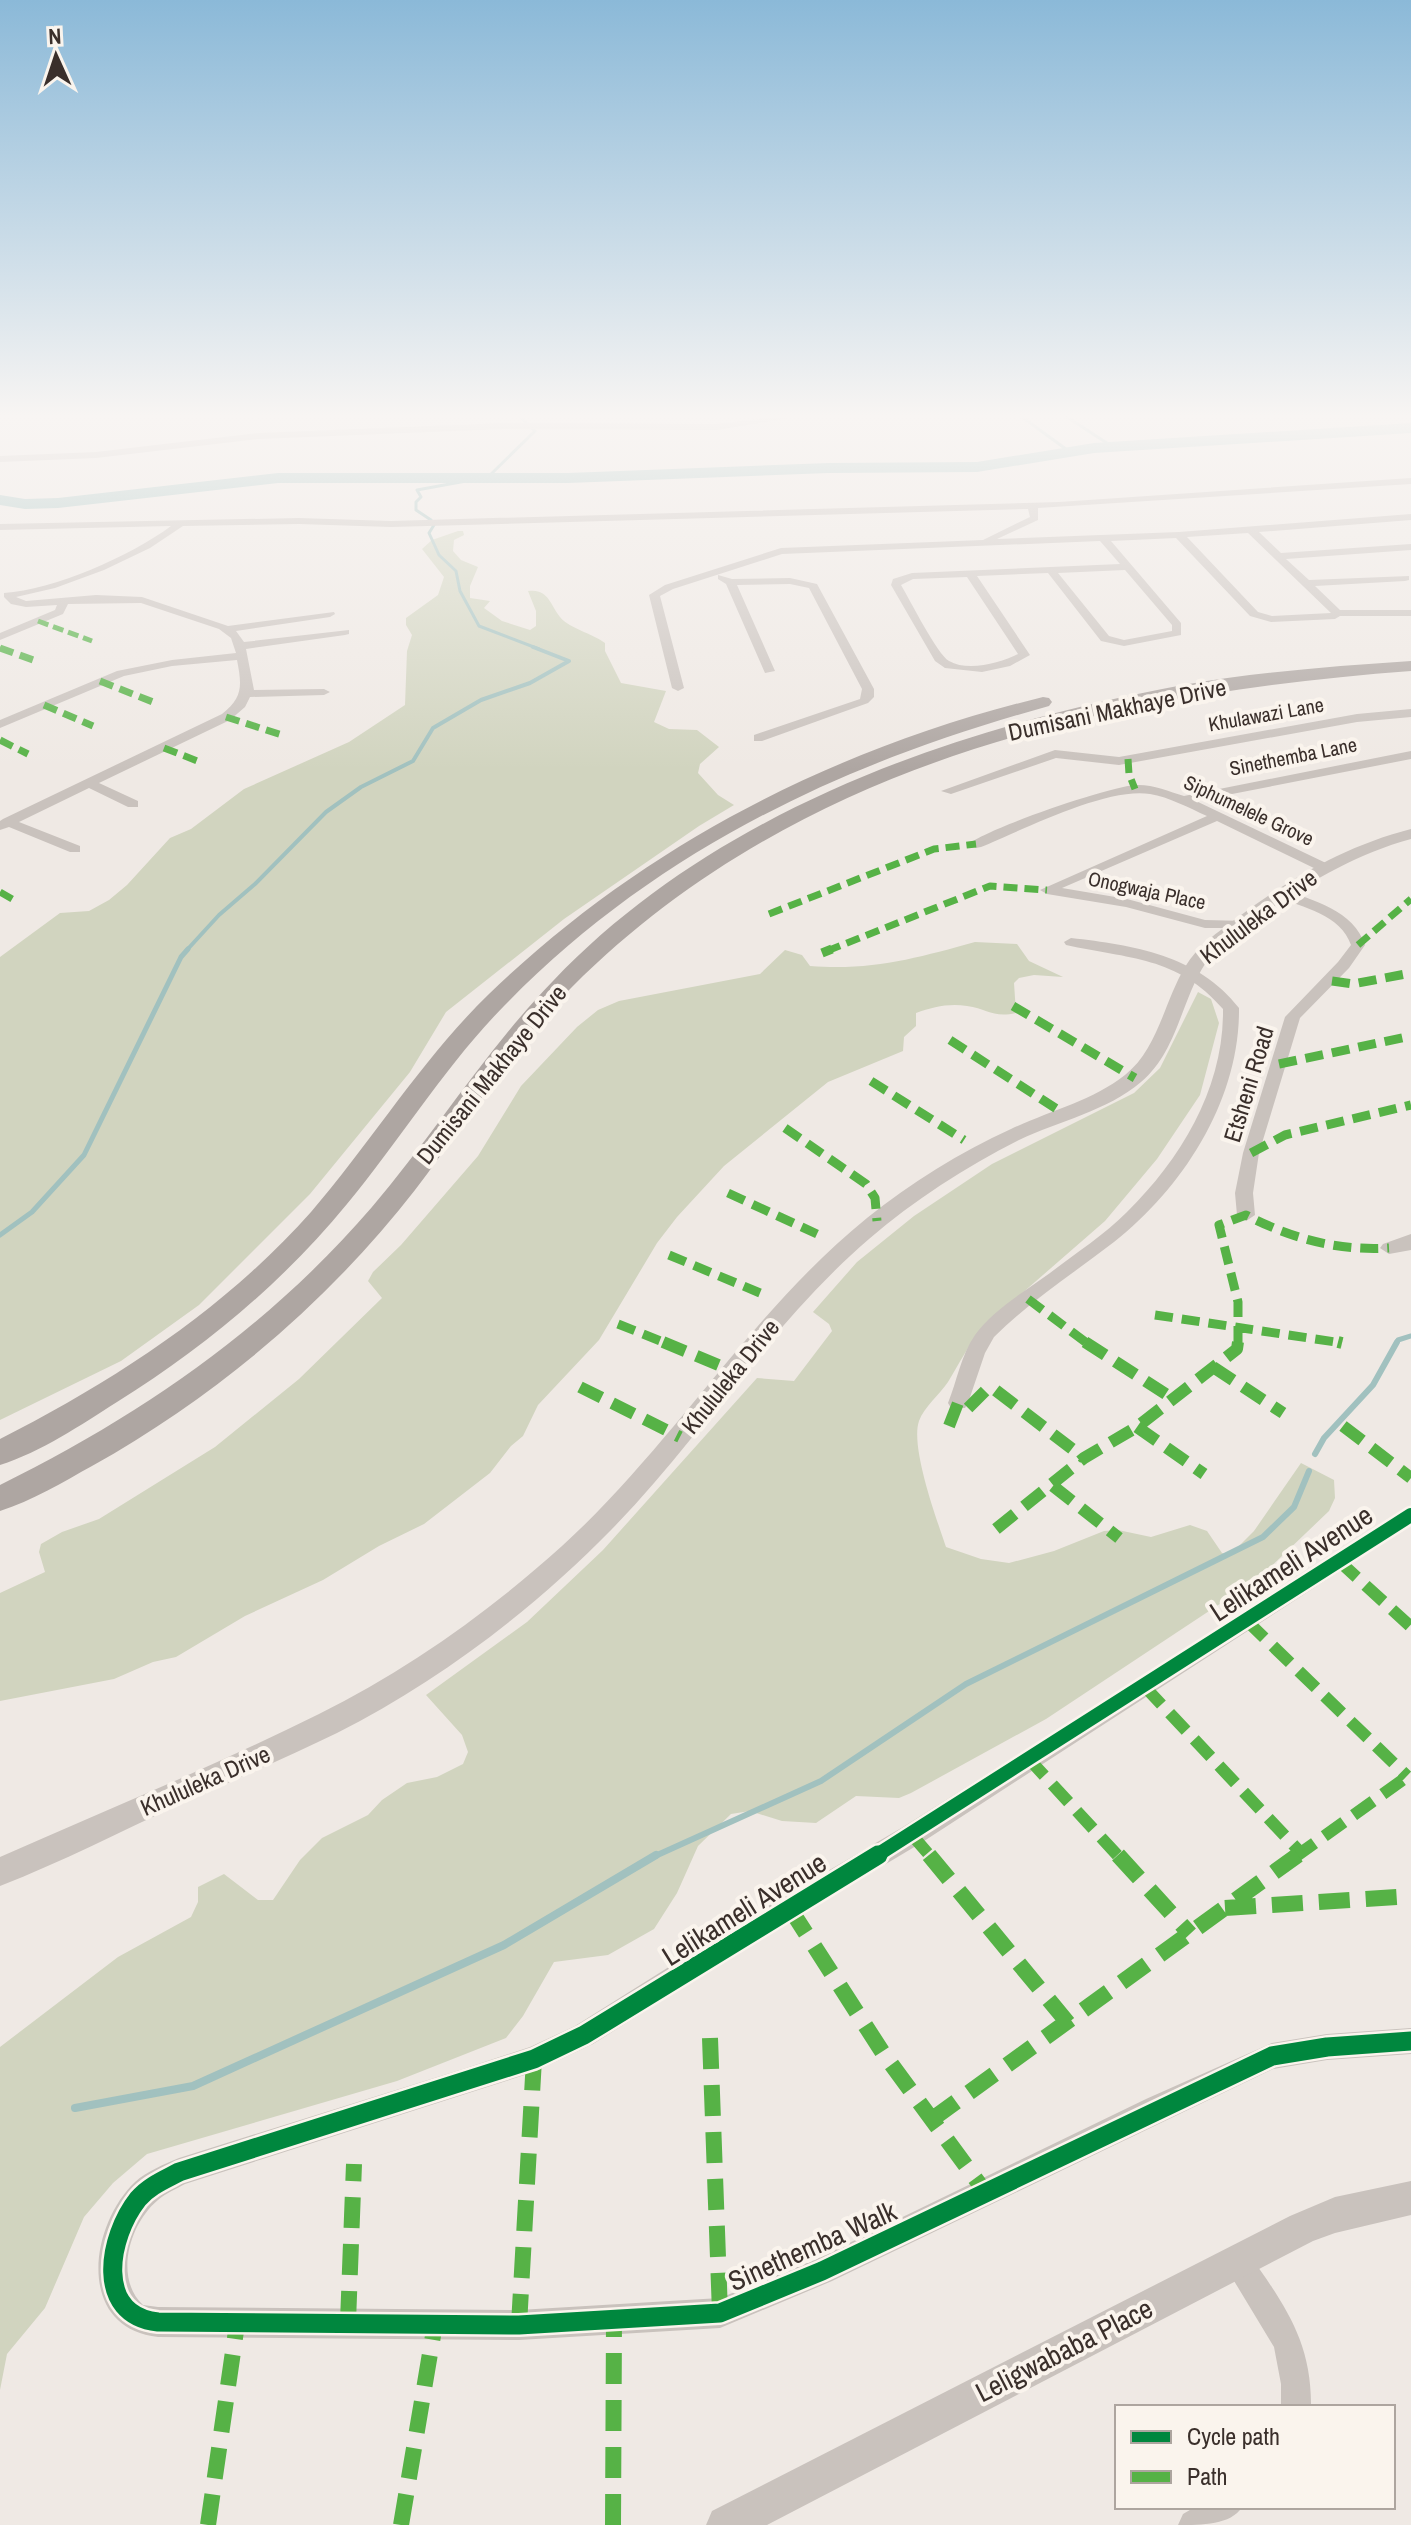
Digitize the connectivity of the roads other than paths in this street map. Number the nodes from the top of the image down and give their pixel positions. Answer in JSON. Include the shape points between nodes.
{"nodes":[{"id":1,"x":164,"y":535,"type":"edge"},
{"id":2,"x":994,"y":535,"type":"edge"},
{"id":3,"x":1179,"y":535,"type":"joint"},
{"id":4,"x":1256,"y":535,"type":"edge"},
{"id":5,"x":1103,"y":538,"type":"junction"},
{"id":6,"x":988,"y":542,"type":"junction"},
{"id":7,"x":1411,"y":547,"type":"edge"},
{"id":8,"x":1279,"y":556,"type":"junction"},
{"id":9,"x":1126,"y":567,"type":"junction"},
{"id":10,"x":1051,"y":571,"type":"junction"},
{"id":11,"x":712,"y":572,"type":"junction"},
{"id":12,"x":970,"y":574,"type":"junction"},
{"id":13,"x":1405,"y":578,"type":"dead end"},
{"id":14,"x":730,"y":582,"type":"junction"},
{"id":15,"x":1308,"y":583,"type":"junction"},
{"id":16,"x":4,"y":596,"type":"edge"},
{"id":17,"x":64,"y":601,"type":"junction"},
{"id":18,"x":1337,"y":613,"type":"junction"},
{"id":19,"x":1411,"y":613,"type":"edge"},
{"id":20,"x":330,"y":614,"type":"dead end"},
{"id":21,"x":227,"y":629,"type":"junction"},
{"id":22,"x":345,"y":632,"type":"dead end"},
{"id":23,"x":0,"y":637,"type":"edge"},
{"id":24,"x":241,"y":651,"type":"junction"},
{"id":25,"x":1411,"y":651,"type":"edge"},
{"id":26,"x":1411,"y":666,"type":"edge"},
{"id":27,"x":769,"y":671,"type":"dead end"},
{"id":28,"x":678,"y":688,"type":"dead end"},
{"id":29,"x":324,"y":692,"type":"dead end"},
{"id":30,"x":245,"y":694,"type":"junction"},
{"id":31,"x":1411,"y":713,"type":"edge"},
{"id":32,"x":0,"y":724,"type":"edge"},
{"id":33,"x":758,"y":738,"type":"dead end"},
{"id":34,"x":1411,"y":755,"type":"edge"},
{"id":35,"x":90,"y":784,"type":"junction"},
{"id":36,"x":947,"y":791,"type":"dead end"},
{"id":37,"x":1183,"y":800,"type":"junction"},
{"id":38,"x":133,"y":804,"type":"dead end"},
{"id":39,"x":1216,"y":817,"type":"junction"},
{"id":40,"x":4,"y":824,"type":"edge"},
{"id":41,"x":1411,"y":834,"type":"edge"},
{"id":42,"x":976,"y":844,"type":"dead end"},
{"id":43,"x":75,"y":849,"type":"dead end"},
{"id":44,"x":1323,"y":867,"type":"junction"},
{"id":45,"x":1281,"y":894,"type":"junction"},
{"id":46,"x":1240,"y":924,"type":"junction"},
{"id":47,"x":1071,"y":942,"type":"dead end"},
{"id":48,"x":1189,"y":973,"type":"junction"},
{"id":49,"x":1246,"y":1215,"type":"dead end"},
{"id":50,"x":1411,"y":1240,"type":"edge"},
{"id":51,"x":1389,"y":1248,"type":"dead end"},
{"id":52,"x":958,"y":1403,"type":"dead end"},
{"id":53,"x":0,"y":1453,"type":"edge"},
{"id":54,"x":0,"y":1499,"type":"edge"},
{"id":55,"x":1411,"y":1515,"type":"edge"},
{"id":56,"x":0,"y":1872,"type":"edge"},
{"id":57,"x":1411,"y":2041,"type":"edge"},
{"id":58,"x":1411,"y":2198,"type":"edge"},
{"id":59,"x":1237,"y":2261,"type":"junction"},
{"id":60,"x":116,"y":2287,"type":"joint"},
{"id":61,"x":1296,"y":2405,"type":"edge"},
{"id":62,"x":1222,"y":2509,"type":"edge"},
{"id":63,"x":726,"y":2525,"type":"edge"},
{"id":64,"x":1194,"y":2525,"type":"edge"}],
"edges":[{"from":1,"to":16,"type":"street","via":[[62,583]]},
{"from":2,"to":6,"type":"street"},
{"from":3,"to":5,"type":"street"},
{"from":3,"to":18,"type":"street","via":[[1254,614],[1286,619]]},
{"from":4,"to":8,"type":"street"},
{"from":5,"to":6,"type":"street"},
{"from":5,"to":9,"type":"street"},
{"from":6,"to":11,"type":"street","via":[[781,551]]},
{"from":7,"to":8,"type":"street"},
{"from":8,"to":15,"type":"street"},
{"from":9,"to":10,"type":"street"},
{"from":9,"to":10,"type":"street","via":[[1179,631],[1124,643],[1105,639]]},
{"from":10,"to":12,"type":"street"},
{"from":11,"to":14,"type":"street"},
{"from":11,"to":28,"type":"street","via":[[654,595]]},
{"from":12,"to":12,"type":"street","via":[[1024,651],[1021,658],[968,668],[943,664],[896,585],[906,577]]},
{"from":13,"to":15,"type":"street"},
{"from":14,"to":27,"type":"street"},
{"from":14,"to":33,"type":"street","via":[[813,586],[868,689],[864,701]]},
{"from":15,"to":18,"type":"street"},
{"from":16,"to":17,"type":"street","via":[[26,604]]},
{"from":17,"to":21,"type":"street","via":[[149,601]]},
{"from":17,"to":23,"type":"street","via":[[59,612]]},
{"from":18,"to":19,"type":"street"},
{"from":20,"to":21,"type":"street"},
{"from":21,"to":24,"type":"street"},
{"from":22,"to":24,"type":"street"},
{"from":24,"to":30,"type":"street"},
{"from":24,"to":32,"type":"street","via":[[121,673]]},
{"from":25,"to":53,"type":"main road","name":"Dumisani Makhaye Drive","via":[[1203,672],[1012,710],[869,757],[718,830],[616,894],[495,1001],[320,1219],[258,1283],[116,1390]]},
{"from":26,"to":54,"type":"main road","name":"Dumisani Makhaye Drive","via":[[1229,684],[1048,720],[897,770],[753,839],[647,910],[566,980],[499,1056],[383,1212],[322,1282],[266,1334],[123,1434]]},
{"from":29,"to":30,"type":"street"},
{"from":30,"to":35,"type":"street","via":[[226,717]]},
{"from":31,"to":36,"type":"street","name":"Khulawazi Lane","via":[[1128,759],[1055,754]]},
{"from":34,"to":37,"type":"street","name":"Sinethemba Lane"},
{"from":35,"to":38,"type":"street"},
{"from":35,"to":40,"type":"street"},
{"from":37,"to":39,"type":"street","name":"Siphumelele Grove"},
{"from":37,"to":42,"type":"street","name":"Siphumelele Grove","via":[[1153,790],[1120,789]]},
{"from":39,"to":44,"type":"street","name":"Siphumelele Grove"},
{"from":39,"to":46,"type":"street","name":"Onogwaja Place","via":[[1047,890],[1127,903],[1205,924]]},
{"from":40,"to":43,"type":"street"},
{"from":41,"to":44,"type":"street","name":"Khululeka Drive","via":[[1356,850]]},
{"from":44,"to":45,"type":"street","name":"Khululeka Drive"},
{"from":45,"to":46,"type":"street","name":"Khululeka Drive"},
{"from":45,"to":49,"type":"street","name":"Etsheni Road","via":[[1325,911],[1350,928],[1358,945],[1332,981],[1293,1017],[1251,1153]]},
{"from":46,"to":48,"type":"street","name":"Khululeka Drive","via":[[1207,949]]},
{"from":47,"to":48,"type":"street","via":[[1153,955]]},
{"from":48,"to":52,"type":"street","via":[[1231,1008],[1231,1046],[1207,1114],[1151,1198],[993,1328],[979,1345]]},
{"from":48,"to":56,"type":"street","name":"Khululeka Drive","via":[[1158,1047],[1135,1078],[980,1153],[921,1187],[877,1221],[786,1308],[606,1519],[505,1611],[431,1664],[329,1723]]},
{"from":50,"to":51,"type":"street"},
{"from":55,"to":60,"type":"street","name":"Lelikameli Avenue","via":[[912,1835],[584,2035],[534,2059],[179,2172],[147,2190],[117,2240],[111,2263]]},
{"from":57,"to":60,"type":"street","name":"Sinethemba Walk","via":[[1272,2056],[799,2281],[720,2313],[519,2325],[158,2322],[135,2318],[123,2307]]},
{"from":58,"to":59,"type":"street","name":"Leligwababa Place","via":[[1335,2215]]},
{"from":59,"to":61,"type":"street","via":[[1289,2339],[1298,2379]]},
{"from":59,"to":63,"type":"street","name":"Leligwababa Place"},
{"from":62,"to":64,"type":"street"}]}
